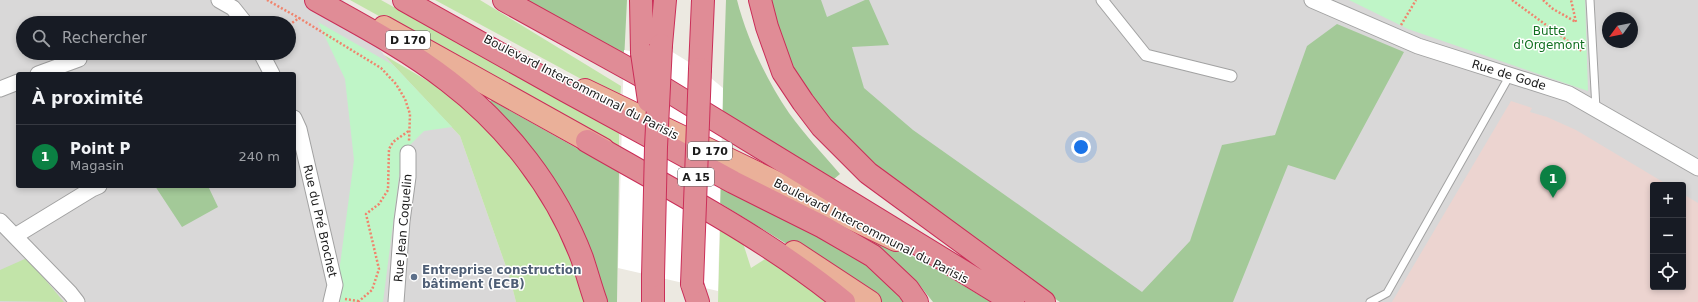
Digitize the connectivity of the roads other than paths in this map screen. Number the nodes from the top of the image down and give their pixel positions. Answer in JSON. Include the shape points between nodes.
{"nodes":[{"id":1,"x":220,"y":0,"type":"edge"},
{"id":2,"x":316,"y":0,"type":"edge"},
{"id":3,"x":336,"y":0,"type":"edge"},
{"id":4,"x":404,"y":0,"type":"edge"},
{"id":5,"x":411,"y":0,"type":"edge"},
{"id":6,"x":504,"y":0,"type":"edge"},
{"id":7,"x":641,"y":0,"type":"edge"},
{"id":8,"x":664,"y":0,"type":"edge"},
{"id":9,"x":703,"y":0,"type":"edge"},
{"id":10,"x":760,"y":0,"type":"edge"},
{"id":11,"x":1102,"y":0,"type":"edge"},
{"id":12,"x":1312,"y":0,"type":"edge"},
{"id":13,"x":1590,"y":0,"type":"edge"},
{"id":14,"x":239,"y":16,"type":"edge"},
{"id":15,"x":76,"y":60,"type":"edge"},
{"id":16,"x":265,"y":60,"type":"edge"},
{"id":17,"x":46,"y":72,"type":"edge"},
{"id":18,"x":271,"y":72,"type":"edge"},
{"id":19,"x":1510,"y":75,"type":"junction"},
{"id":20,"x":1231,"y":76,"type":"dead end"},
{"id":21,"x":16,"y":83,"type":"edge"},
{"id":22,"x":0,"y":89,"type":"edge"},
{"id":23,"x":1596,"y":109,"type":"junction"},
{"id":24,"x":296,"y":122,"type":"edge"},
{"id":25,"x":587,"y":140,"type":"junction"},
{"id":26,"x":656,"y":147,"type":"junction"},
{"id":27,"x":408,"y":153,"type":"road end"},
{"id":28,"x":1698,"y":168,"type":"edge"},
{"id":29,"x":92,"y":188,"type":"edge"},
{"id":30,"x":0,"y":221,"type":"edge"},
{"id":31,"x":15,"y":236,"type":"junction"},
{"id":32,"x":694,"y":296,"type":"edge"},
{"id":33,"x":76,"y":302,"type":"edge"},
{"id":34,"x":331,"y":302,"type":"edge"},
{"id":35,"x":396,"y":302,"type":"edge"},
{"id":36,"x":596,"y":302,"type":"edge"},
{"id":37,"x":653,"y":302,"type":"edge"},
{"id":38,"x":844,"y":302,"type":"edge"},
{"id":39,"x":870,"y":302,"type":"edge"},
{"id":40,"x":918,"y":302,"type":"edge"},
{"id":41,"x":1009,"y":302,"type":"edge"},
{"id":42,"x":1013,"y":302,"type":"edge"},
{"id":43,"x":1044,"y":302,"type":"edge"},
{"id":44,"x":1370,"y":302,"type":"edge"}],
"edges":[{"from":1,"to":14,"type":"street","via":[[233,8]]},
{"from":2,"to":36,"type":"highway","via":[[426,65],[449,81],[494,122],[525,156],[559,208],[582,258]]},
{"from":3,"to":25,"type":"highway","number":"D 170"},
{"from":4,"to":40,"type":"highway","via":[[733,182],[873,256]]},
{"from":5,"to":41,"type":"highway","name":"Boulevard Intercommunal du Parisis","number":"D 170","via":[[601,98],[909,247]]},
{"from":6,"to":42,"type":"highway","via":[[665,89]]},
{"from":7,"to":26,"type":"highway","bridge":true,"via":[[642,53]]},
{"from":8,"to":26,"type":"highway","bridge":true},
{"from":9,"to":32,"type":"highway","number":"A 15","bridge":true},
{"from":10,"to":43,"type":"highway","via":[[783,72],[822,127],[868,173]]},
{"from":11,"to":20,"type":"street","via":[[1146,55]]},
{"from":12,"to":19,"type":"street","name":"Rue de Gode","via":[[1393,37]]},
{"from":13,"to":23,"type":"lane"},
{"from":15,"to":17,"type":"street"},
{"from":16,"to":18,"type":"street"},
{"from":19,"to":23,"type":"street","name":"Rue de Gode","via":[[1569,94]]},
{"from":19,"to":44,"type":"lane","via":[[1387,293]]},
{"from":21,"to":22,"type":"street"},
{"from":23,"to":28,"type":"street","name":"Rue de Gode"},
{"from":24,"to":34,"type":"street","name":"Rue du Pré Brochet","via":[[335,285]]},
{"from":25,"to":38,"type":"highway","via":[[777,253]]},
{"from":25,"to":39,"type":"highway","number":"D 170","via":[[741,221]]},
{"from":26,"to":37,"type":"highway","bridge":true},
{"from":27,"to":35,"type":"street","name":"Rue Jean Coquelin","via":[[408,178]]},
{"from":29,"to":31,"type":"street"},
{"from":30,"to":31,"type":"street"},
{"from":31,"to":33,"type":"street"}]}
